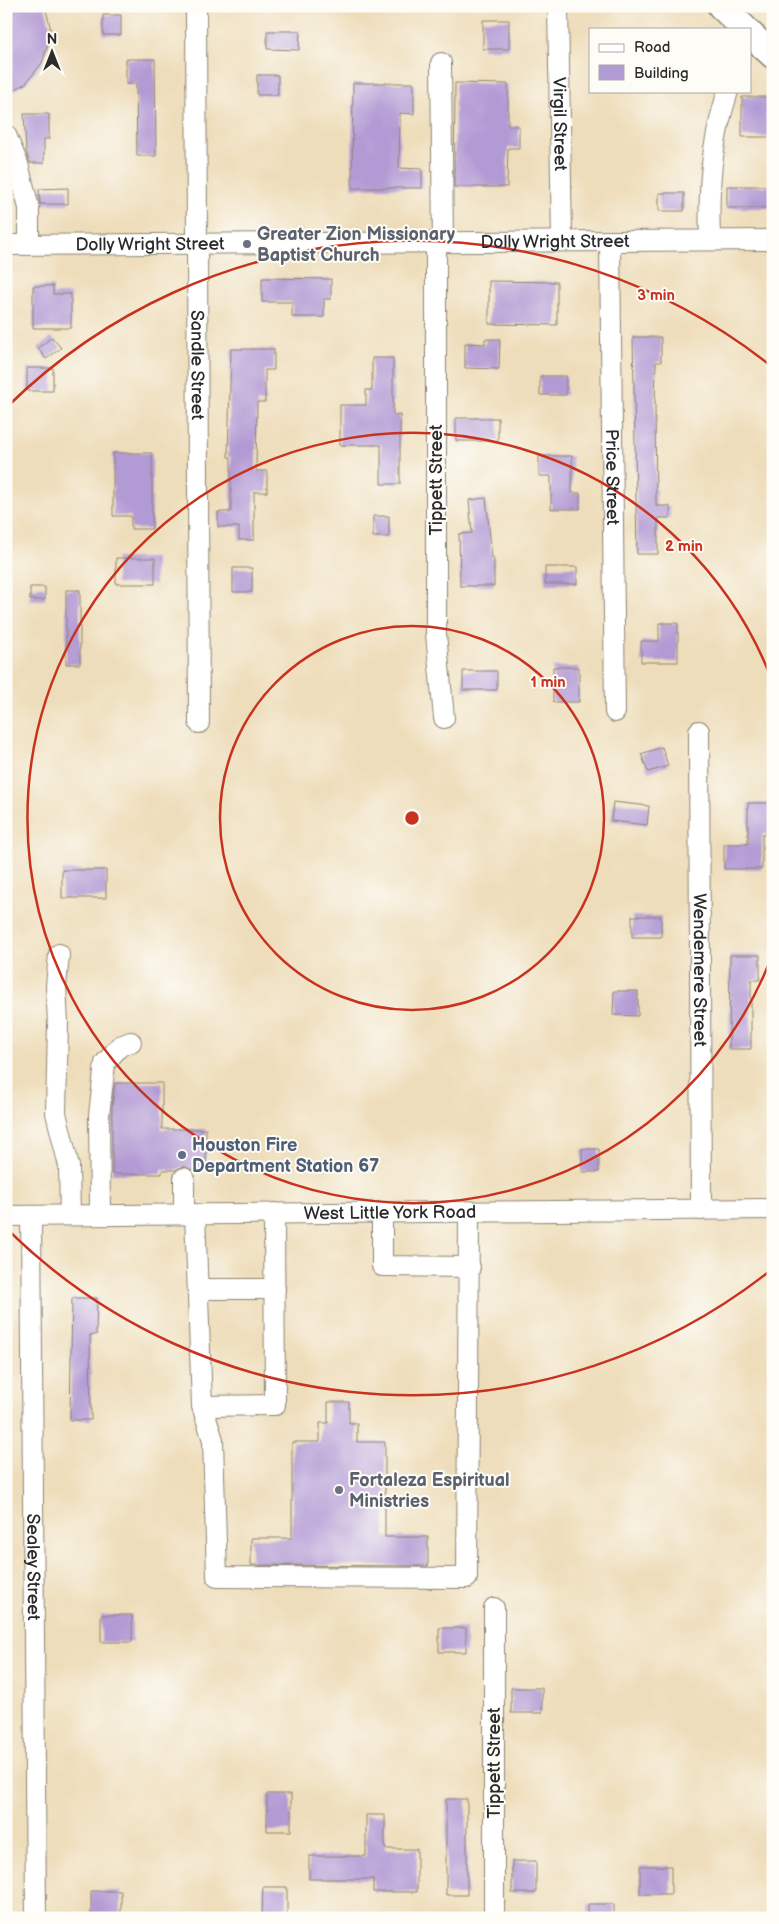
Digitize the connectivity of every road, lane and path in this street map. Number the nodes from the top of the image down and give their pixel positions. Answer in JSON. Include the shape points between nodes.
{"nodes":[{"id":1,"x":196,"y":6,"type":"edge"},
{"id":2,"x":558,"y":6,"type":"edge"},
{"id":3,"x":721,"y":6,"type":"edge"},
{"id":4,"x":742,"y":28,"type":"edge"},
{"id":5,"x":441,"y":64,"type":"dead end"},
{"id":6,"x":728,"y":92,"type":"edge"},
{"id":7,"x":6,"y":135,"type":"edge"},
{"id":8,"x":710,"y":240,"type":"junction"},
{"id":9,"x":773,"y":240,"type":"edge"},
{"id":10,"x":562,"y":241,"type":"junction"},
{"id":11,"x":439,"y":242,"type":"junction"},
{"id":12,"x":610,"y":242,"type":"junction"},
{"id":13,"x":197,"y":243,"type":"junction"},
{"id":14,"x":6,"y":245,"type":"edge"},
{"id":15,"x":29,"y":245,"type":"junction"},
{"id":16,"x":615,"y":712,"type":"dead end"},
{"id":17,"x":444,"y":718,"type":"dead end"},
{"id":18,"x":199,"y":723,"type":"dead end"},
{"id":19,"x":699,"y":730,"type":"dead end"},
{"id":20,"x":59,"y":954,"type":"dead end"},
{"id":21,"x":131,"y":1042,"type":"dead end"},
{"id":22,"x":184,"y":1178,"type":"dead end"},
{"id":23,"x":773,"y":1209,"type":"edge"},
{"id":24,"x":701,"y":1210,"type":"junction"},
{"id":25,"x":469,"y":1211,"type":"junction"},
{"id":26,"x":382,"y":1212,"type":"junction"},
{"id":27,"x":274,"y":1213,"type":"junction"},
{"id":28,"x":100,"y":1214,"type":"junction"},
{"id":29,"x":190,"y":1214,"type":"junction"},
{"id":30,"x":70,"y":1215,"type":"junction"},
{"id":31,"x":6,"y":1216,"type":"edge"},
{"id":32,"x":31,"y":1216,"type":"junction"},
{"id":33,"x":470,"y":1267,"type":"junction"},
{"id":34,"x":198,"y":1289,"type":"junction"},
{"id":35,"x":275,"y":1289,"type":"junction"},
{"id":36,"x":202,"y":1406,"type":"junction"},
{"id":37,"x":494,"y":1608,"type":"dead end"},
{"id":38,"x":36,"y":1918,"type":"edge"},
{"id":39,"x":494,"y":1918,"type":"edge"}],
"edges":[{"from":1,"to":13,"type":"street","name":"Sandle Street"},
{"from":2,"to":10,"type":"street","name":"Virgil Street"},
{"from":3,"to":4,"type":"main road"},
{"from":5,"to":11,"type":"street","name":"Tippett Street"},
{"from":6,"to":8,"type":"street","via":[[712,155]]},
{"from":7,"to":15,"type":"street","via":[[18,164],[29,208]]},
{"from":8,"to":9,"type":"street","name":"Dolly Wright Street"},
{"from":8,"to":12,"type":"street","name":"Dolly Wright Street"},
{"from":10,"to":11,"type":"street","name":"Dolly Wright Street"},
{"from":10,"to":12,"type":"street","name":"Dolly Wright Street"},
{"from":11,"to":13,"type":"street","name":"Dolly Wright Street"},
{"from":11,"to":17,"type":"street","name":"Tippett Street","via":[[436,634]]},
{"from":12,"to":16,"type":"street","name":"Price Street"},
{"from":13,"to":15,"type":"street","name":"Dolly Wright Street"},
{"from":13,"to":18,"type":"street","name":"Sandle Street"},
{"from":14,"to":15,"type":"street","name":"Dolly Wright Street"},
{"from":19,"to":24,"type":"street","name":"Wendemere Street"},
{"from":20,"to":30,"type":"street","via":[[56,1113],[69,1166]]},
{"from":21,"to":28,"type":"street","via":[[120,1046],[105,1063],[99,1115]]},
{"from":22,"to":29,"type":"street"},
{"from":23,"to":24,"type":"street","name":"West Little York Road"},
{"from":24,"to":25,"type":"street","name":"West Little York Road"},
{"from":25,"to":26,"type":"street","name":"West Little York Road"},
{"from":25,"to":33,"type":"street"},
{"from":26,"to":27,"type":"street","name":"West Little York Road"},
{"from":26,"to":33,"type":"street","via":[[382,1266]]},
{"from":27,"to":29,"type":"street","name":"West Little York Road"},
{"from":27,"to":35,"type":"street"},
{"from":28,"to":29,"type":"street","name":"West Little York Road"},
{"from":28,"to":30,"type":"street","name":"West Little York Road"},
{"from":29,"to":34,"type":"street"},
{"from":30,"to":32,"type":"street","name":"West Little York Road"},
{"from":31,"to":32,"type":"street","name":"West Little York Road"},
{"from":32,"to":38,"type":"street","name":"Sealey Street"},
{"from":33,"to":36,"type":"street","via":[[468,1578],[217,1577],[213,1440]]},
{"from":34,"to":35,"type":"street"},
{"from":34,"to":36,"type":"street"},
{"from":35,"to":36,"type":"street","via":[[275,1405]]},
{"from":37,"to":39,"type":"street","name":"Tippett Street"}]}
